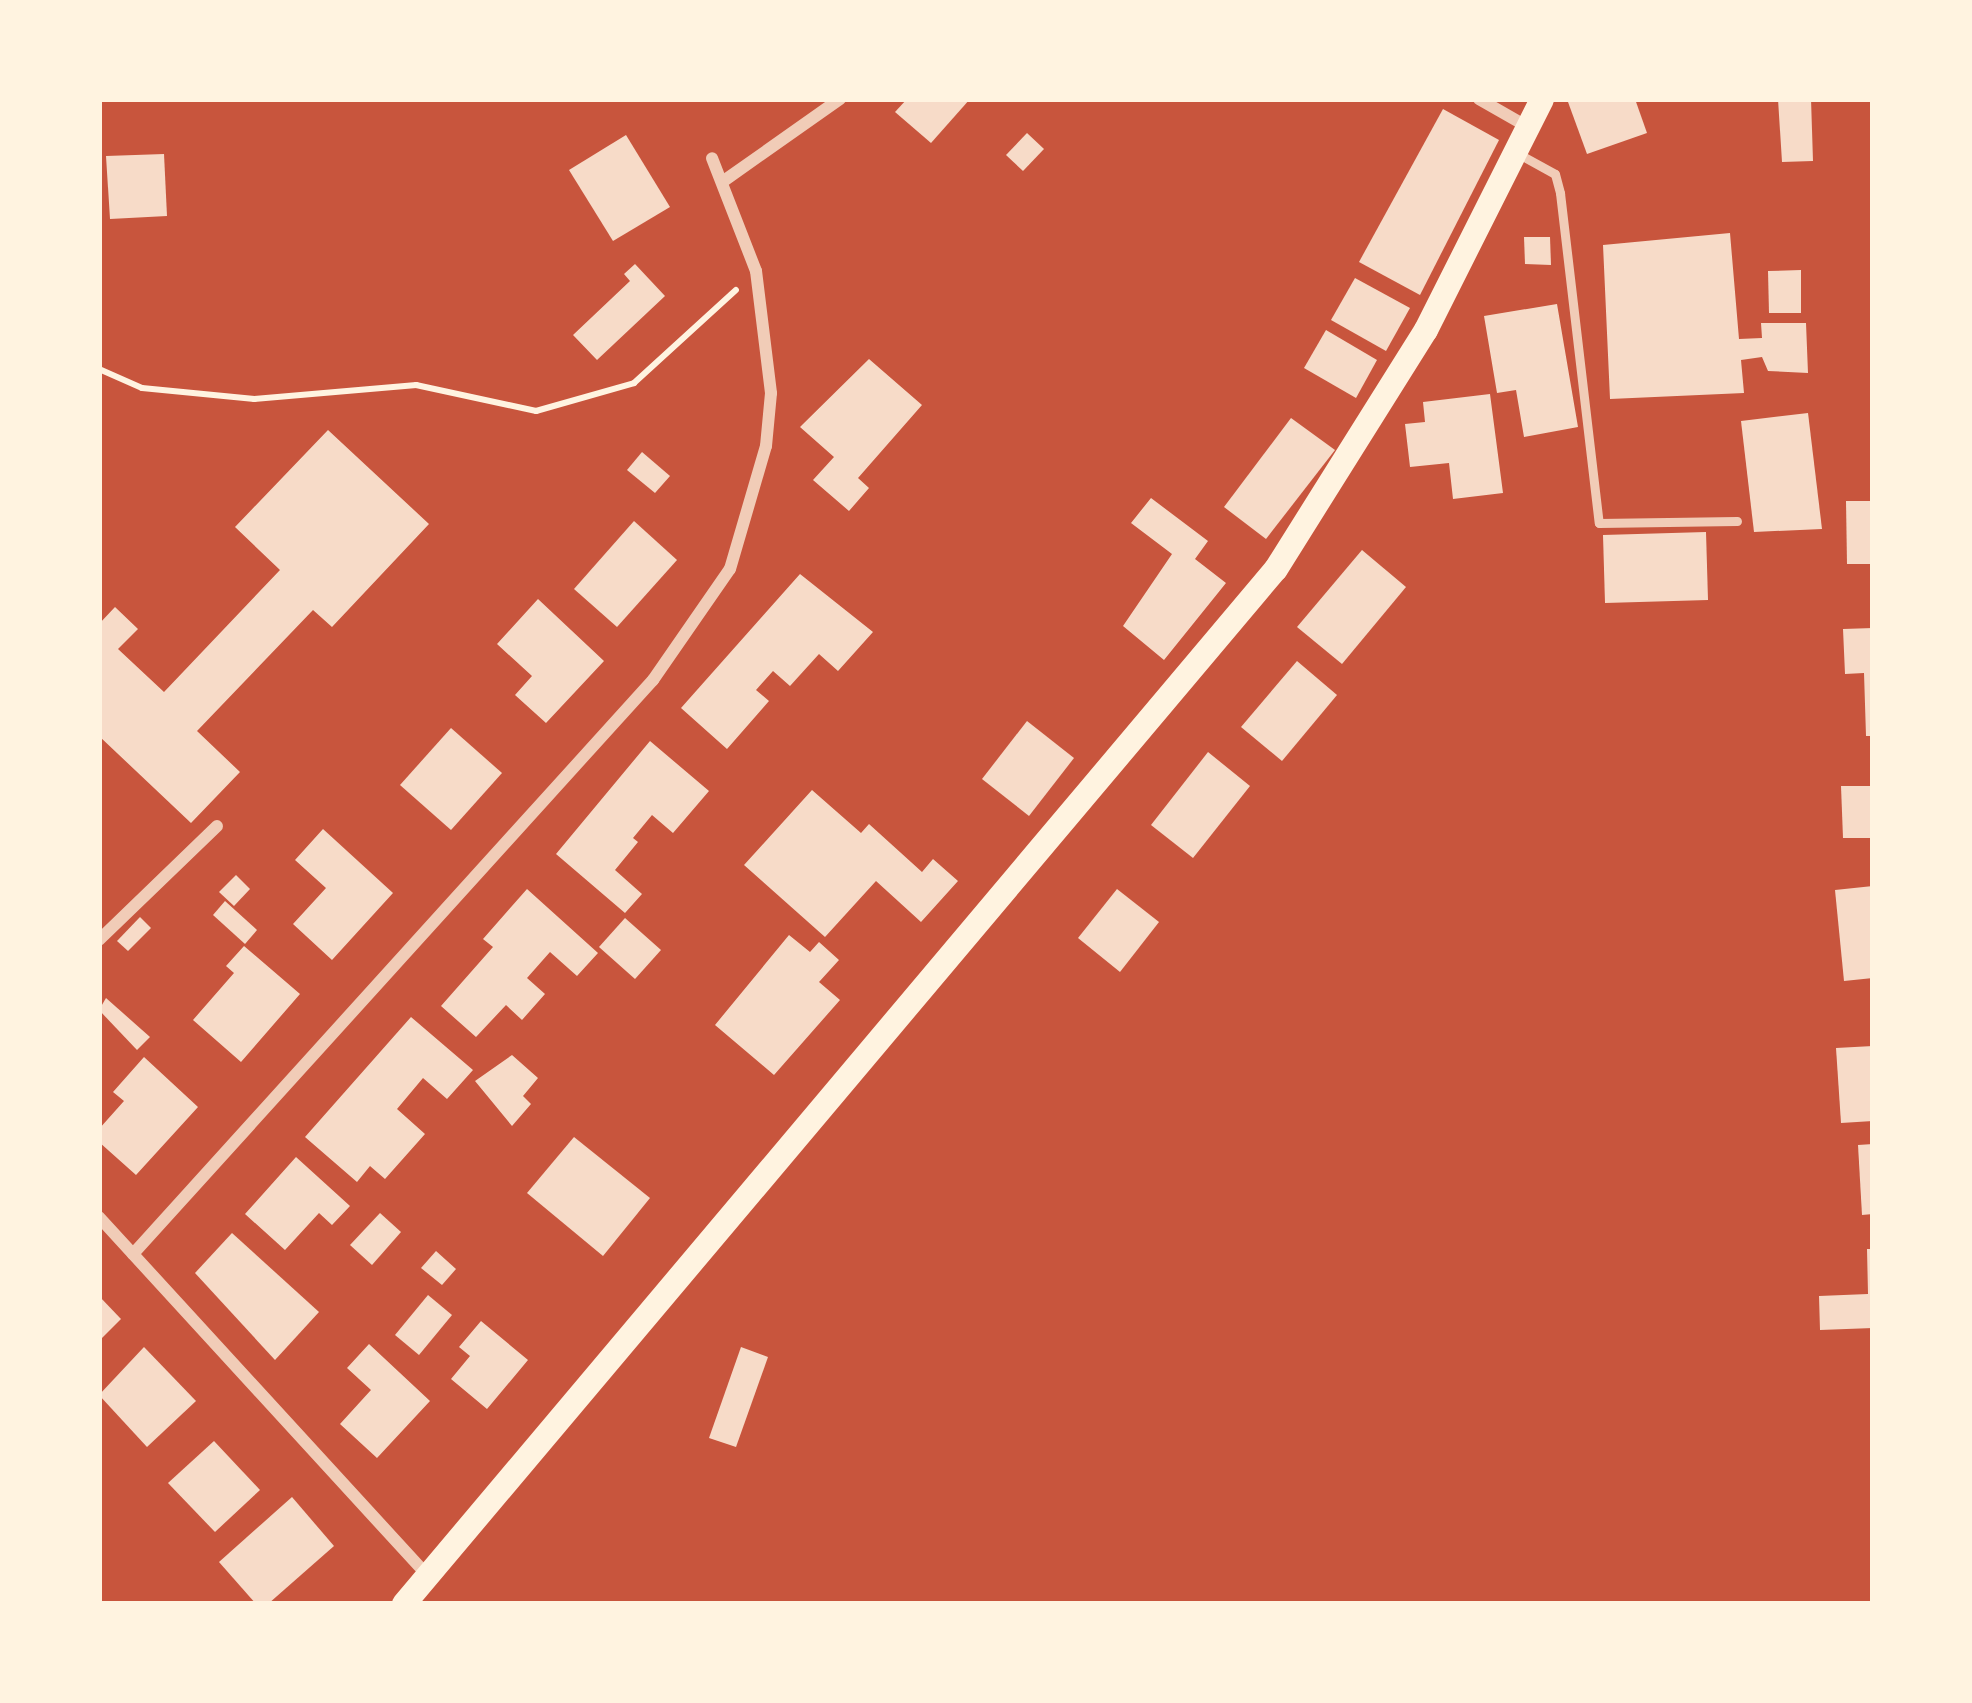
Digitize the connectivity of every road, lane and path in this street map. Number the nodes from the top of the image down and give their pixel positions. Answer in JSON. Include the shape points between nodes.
{"nodes":[{"id":1,"x":841,"y":99,"type":"edge"},
{"id":2,"x":1479,"y":99,"type":"edge"},
{"id":3,"x":1542,"y":99,"type":"edge"},
{"id":4,"x":1529,"y":128,"type":"junction"},
{"id":5,"x":1517,"y":153,"type":"junction"},
{"id":6,"x":712,"y":158,"type":"dead end"},
{"id":7,"x":725,"y":180,"type":"junction"},
{"id":8,"x":755,"y":272,"type":"junction"},
{"id":9,"x":100,"y":374,"type":"edge"},
{"id":10,"x":1737,"y":521,"type":"dead end"},
{"id":11,"x":217,"y":826,"type":"dead end"},
{"id":12,"x":99,"y":940,"type":"edge"},
{"id":13,"x":99,"y":1217,"type":"edge"},
{"id":14,"x":133,"y":1254,"type":"junction"},
{"id":15,"x":427,"y":1575,"type":"junction"},
{"id":16,"x":404,"y":1604,"type":"edge"}],
"edges":[{"from":1,"to":7,"type":"street"},
{"from":2,"to":4,"type":"street"},
{"from":3,"to":4,"type":"main road"},
{"from":4,"to":5,"type":"main road"},
{"from":5,"to":10,"type":"lane","via":[[1555,174],[1560,193],[1599,523]]},
{"from":5,"to":15,"type":"main road","via":[[1426,330],[1276,568]]},
{"from":6,"to":7,"type":"street"},
{"from":7,"to":8,"type":"street"},
{"from":8,"to":9,"type":"path","via":[[634,383],[536,411],[416,385],[254,399],[142,388]]},
{"from":8,"to":14,"type":"street","via":[[771,393],[766,446],[730,569],[699,618],[653,680]]},
{"from":11,"to":12,"type":"street"},
{"from":13,"to":14,"type":"street"},
{"from":14,"to":15,"type":"street"},
{"from":15,"to":16,"type":"main road"}]}
